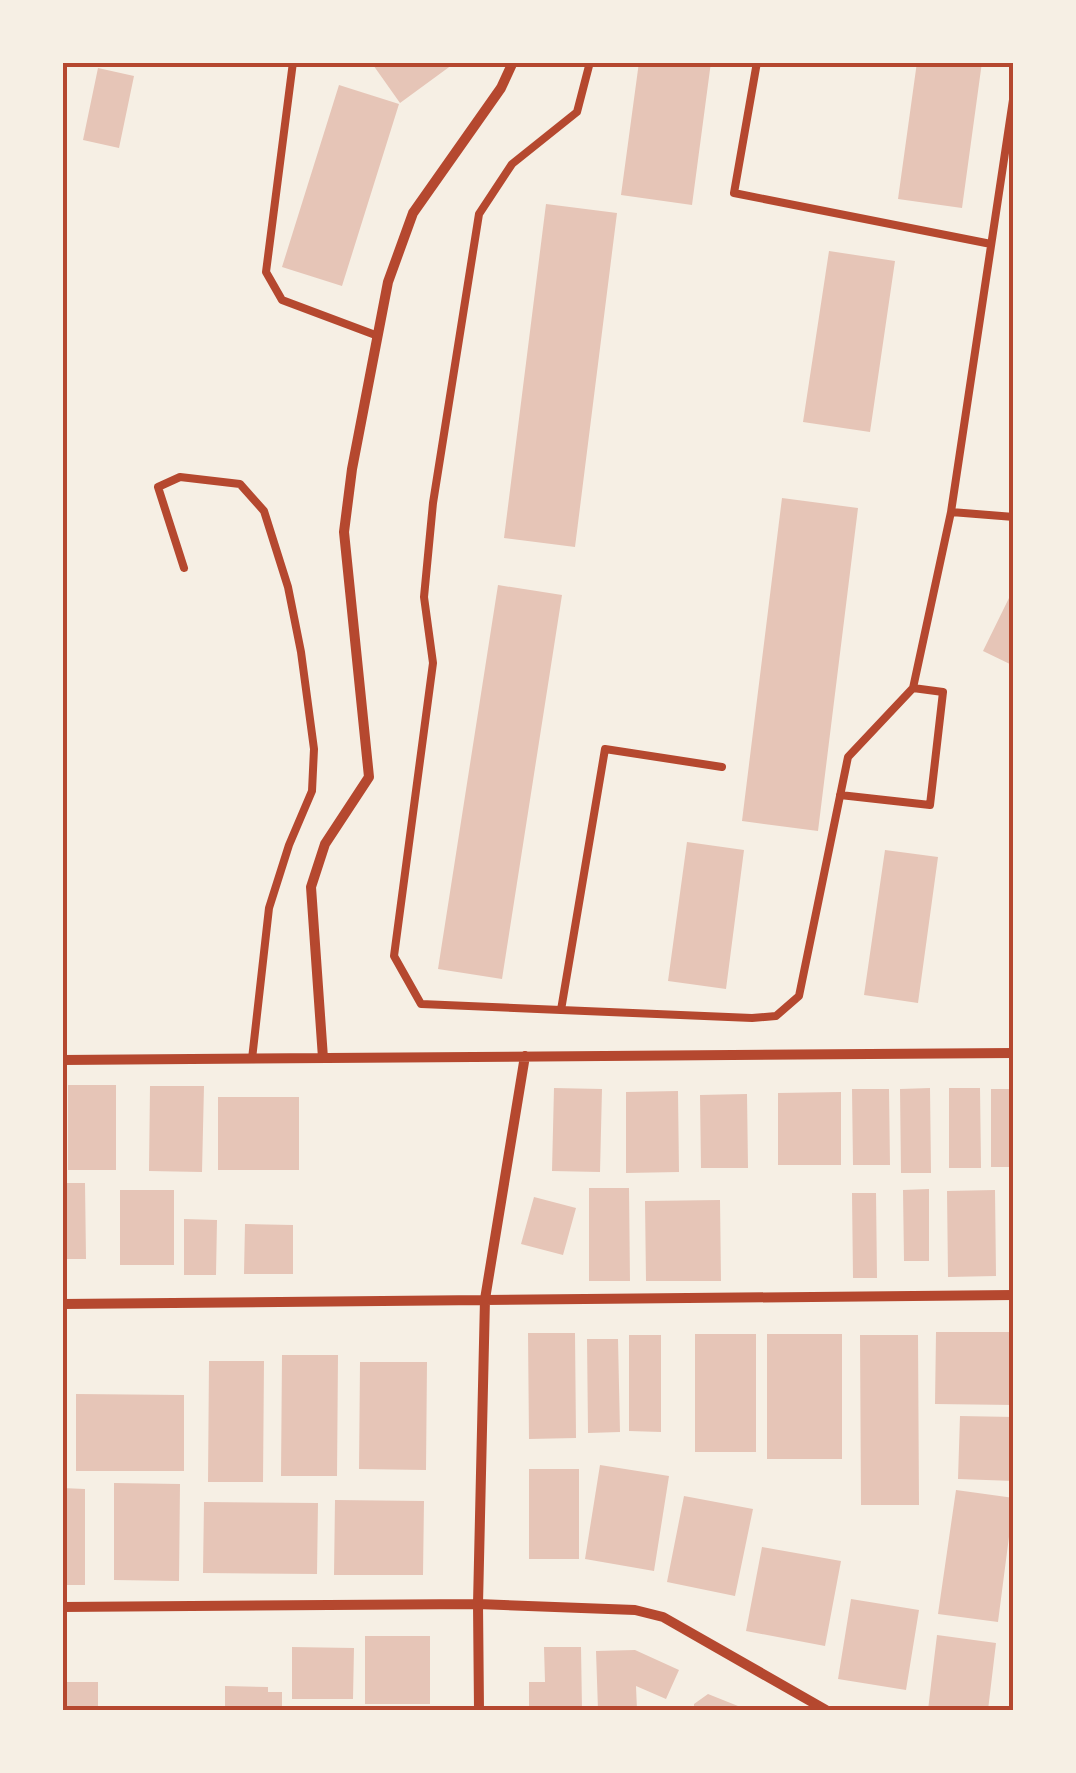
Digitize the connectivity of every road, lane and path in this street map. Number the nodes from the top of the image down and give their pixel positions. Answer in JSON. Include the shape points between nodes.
{"nodes":[{"id":1,"x":293,"y":62,"type":"edge"},
{"id":2,"x":514,"y":62,"type":"edge"},
{"id":3,"x":590,"y":62,"type":"edge"},
{"id":4,"x":757,"y":62,"type":"edge"},
{"id":5,"x":1014,"y":93,"type":"edge"},
{"id":6,"x":991,"y":244,"type":"junction"},
{"id":7,"x":378,"y":336,"type":"junction"},
{"id":8,"x":952,"y":512,"type":"junction"},
{"id":9,"x":1014,"y":517,"type":"edge"},
{"id":10,"x":184,"y":568,"type":"dead end"},
{"id":11,"x":913,"y":688,"type":"junction"},
{"id":12,"x":722,"y":767,"type":"dead end"},
{"id":13,"x":840,"y":795,"type":"junction"},
{"id":14,"x":561,"y":1010,"type":"junction"},
{"id":15,"x":1014,"y":1053,"type":"edge"},
{"id":16,"x":525,"y":1056,"type":"junction"},
{"id":17,"x":323,"y":1058,"type":"junction"},
{"id":18,"x":252,"y":1059,"type":"junction"},
{"id":19,"x":62,"y":1060,"type":"edge"},
{"id":20,"x":1014,"y":1295,"type":"edge"},
{"id":21,"x":485,"y":1299,"type":"junction"},
{"id":22,"x":62,"y":1304,"type":"edge"},
{"id":23,"x":478,"y":1604,"type":"junction"},
{"id":24,"x":62,"y":1607,"type":"edge"},
{"id":25,"x":479,"y":1710,"type":"edge"},
{"id":26,"x":826,"y":1710,"type":"edge"}],
"edges":[{"from":1,"to":7,"type":"lane","via":[[266,272],[282,300]]},
{"from":2,"to":7,"type":"street","via":[[413,213],[388,282]]},
{"from":3,"to":14,"type":"lane","via":[[578,112],[512,164],[478,214],[433,504],[424,597],[433,664],[394,956],[421,1004]]},
{"from":4,"to":6,"type":"lane","via":[[734,194]]},
{"from":5,"to":6,"type":"lane"},
{"from":6,"to":8,"type":"lane"},
{"from":7,"to":17,"type":"street","via":[[344,532],[369,777],[325,844],[312,887]]},
{"from":8,"to":9,"type":"lane"},
{"from":8,"to":11,"type":"lane"},
{"from":10,"to":18,"type":"lane","via":[[158,486],[180,477],[240,484],[264,511],[311,710],[312,792],[269,908]]},
{"from":11,"to":13,"type":"lane","via":[[848,757]]},
{"from":11,"to":13,"type":"lane","via":[[943,692],[930,806]]},
{"from":12,"to":14,"type":"lane","via":[[605,749]]},
{"from":13,"to":14,"type":"lane","via":[[798,996],[776,1016]]},
{"from":15,"to":16,"type":"street"},
{"from":16,"to":17,"type":"street"},
{"from":16,"to":21,"type":"street"},
{"from":17,"to":18,"type":"street"},
{"from":18,"to":19,"type":"street"},
{"from":20,"to":21,"type":"street"},
{"from":21,"to":22,"type":"street"},
{"from":21,"to":23,"type":"street"},
{"from":23,"to":24,"type":"street"},
{"from":23,"to":25,"type":"street"},
{"from":23,"to":26,"type":"street","via":[[635,1610],[662,1617]]}]}
